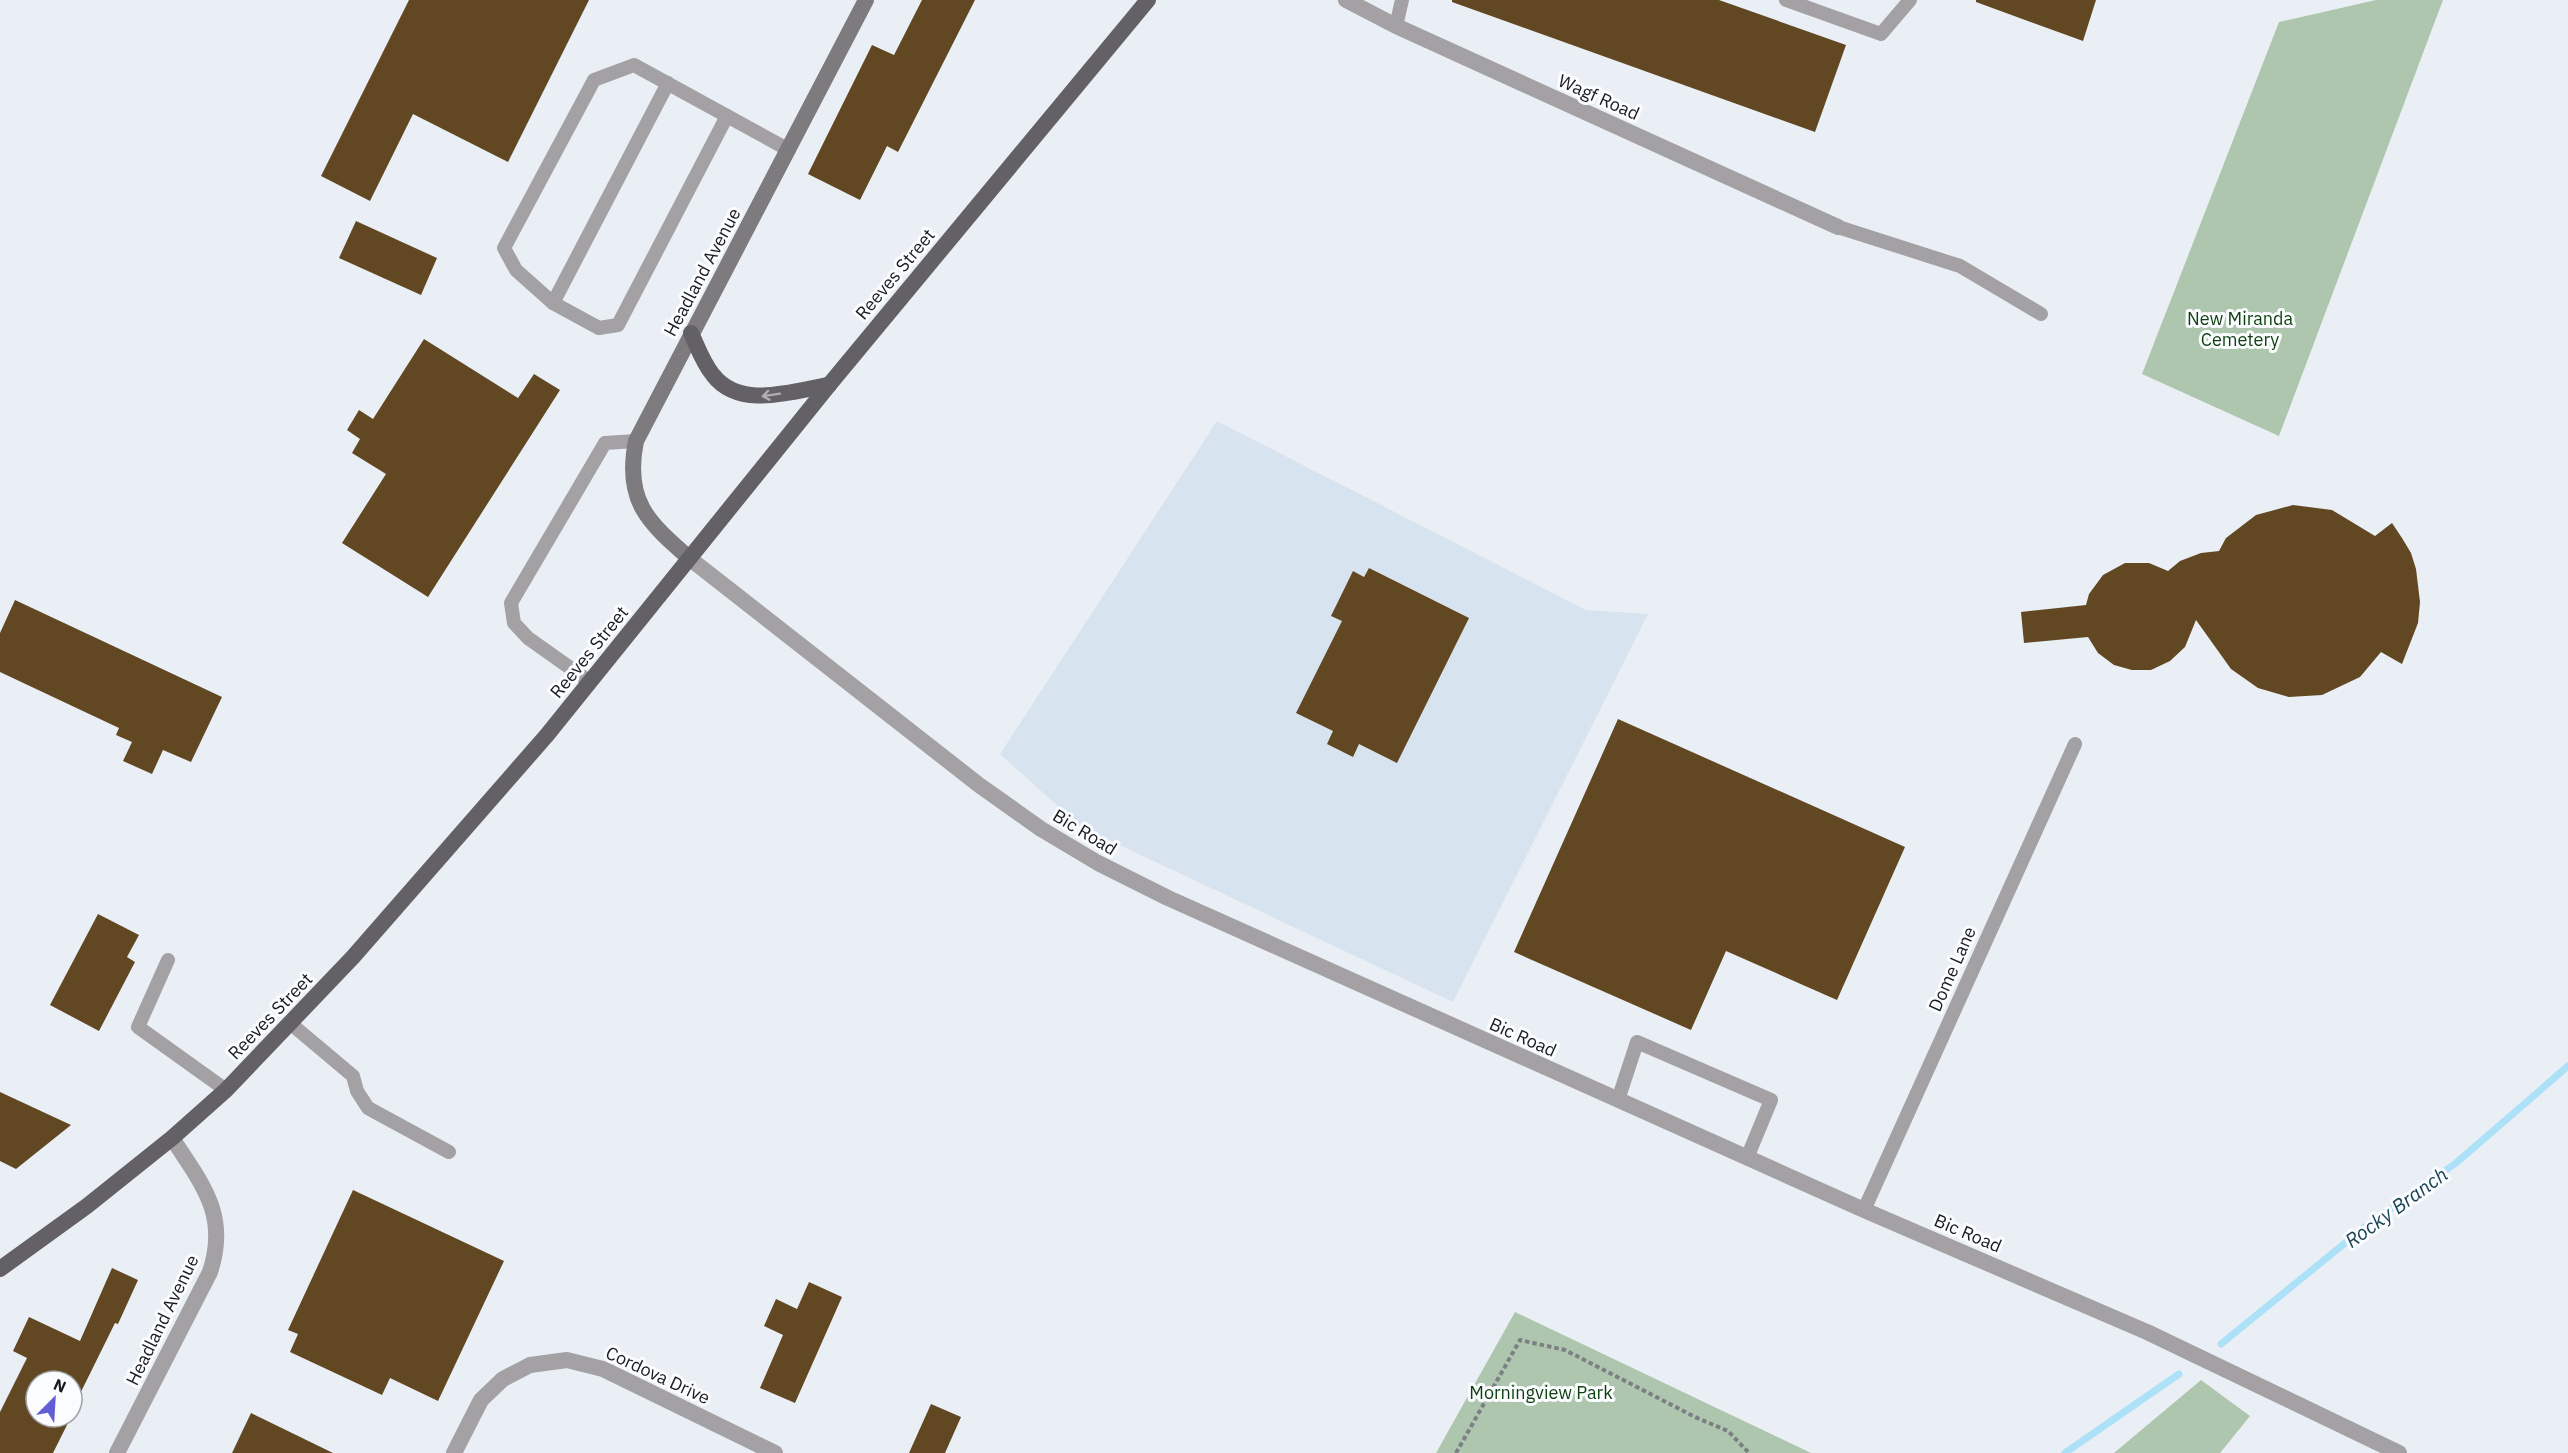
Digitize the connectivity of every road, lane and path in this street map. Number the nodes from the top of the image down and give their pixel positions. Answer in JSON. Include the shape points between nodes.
{"nodes":[{"id":1,"x":866,"y":0,"type":"edge"},
{"id":2,"x":1148,"y":0,"type":"edge"},
{"id":3,"x":1346,"y":0,"type":"edge"},
{"id":4,"x":1402,"y":0,"type":"edge"},
{"id":5,"x":1786,"y":0,"type":"edge"},
{"id":6,"x":1910,"y":0,"type":"edge"},
{"id":7,"x":1396,"y":26,"type":"junction"},
{"id":8,"x":668,"y":83,"type":"junction"},
{"id":9,"x":727,"y":116,"type":"junction"},
{"id":10,"x":789,"y":150,"type":"junction"},
{"id":11,"x":1838,"y":227,"type":"joint"},
{"id":12,"x":553,"y":303,"type":"junction"},
{"id":13,"x":2041,"y":314,"type":"dead end"},
{"id":14,"x":691,"y":333,"type":"junction"},
{"id":15,"x":829,"y":385,"type":"junction"},
{"id":16,"x":636,"y":441,"type":"junction"},
{"id":17,"x":689,"y":558,"type":"junction"},
{"id":18,"x":590,"y":682,"type":"junction"},
{"id":19,"x":2075,"y":744,"type":"dead end"},
{"id":20,"x":168,"y":960,"type":"dead end"},
{"id":21,"x":290,"y":1023,"type":"junction"},
{"id":22,"x":226,"y":1090,"type":"junction"},
{"id":23,"x":1618,"y":1100,"type":"junction"},
{"id":24,"x":172,"y":1138,"type":"junction"},
{"id":25,"x":449,"y":1152,"type":"dead end"},
{"id":26,"x":1747,"y":1158,"type":"junction"},
{"id":27,"x":1864,"y":1210,"type":"junction"},
{"id":28,"x":0,"y":1269,"type":"edge"},
{"id":29,"x":117,"y":1453,"type":"edge"},
{"id":30,"x":454,"y":1453,"type":"edge"},
{"id":31,"x":775,"y":1453,"type":"edge"},
{"id":32,"x":1456,"y":1453,"type":"edge"},
{"id":33,"x":1749,"y":1453,"type":"edge"},
{"id":34,"x":2399,"y":1453,"type":"edge"}],
"edges":[{"from":1,"to":10,"type":"main road","name":"Headland Avenue"},
{"from":2,"to":15,"type":"main road","name":"Reeves Street"},
{"from":3,"to":7,"type":"street","name":"Wagf Road"},
{"from":4,"to":7,"type":"lane"},
{"from":5,"to":6,"type":"lane","via":[[1881,34]]},
{"from":7,"to":11,"type":"street","name":"Wagf Road"},
{"from":8,"to":9,"type":"lane"},
{"from":8,"to":12,"type":"lane"},
{"from":8,"to":12,"type":"lane","via":[[634,65],[594,80],[504,248],[516,270]]},
{"from":9,"to":10,"type":"lane"},
{"from":9,"to":12,"type":"lane","via":[[618,325],[599,328]]},
{"from":10,"to":14,"type":"main road","name":"Headland Avenue"},
{"from":11,"to":13,"type":"lane","via":[[1960,267]]},
{"from":15,"to":14,"type":"main road","one_way":true,"via":[[759,397],[742,394],[714,377]]},
{"from":14,"to":16,"type":"main road","name":"Headland Avenue"},
{"from":15,"to":17,"type":"main road","name":"Reeves Street"},
{"from":16,"to":17,"type":"main road","name":"Headland Avenue","via":[[633,475],[642,506],[652,525]]},
{"from":16,"to":18,"type":"lane","via":[[605,443],[511,603],[514,623],[528,638]]},
{"from":17,"to":18,"type":"main road","name":"Reeves Street"},
{"from":17,"to":23,"type":"street","name":"Bic Road","via":[[979,785],[1098,864]]},
{"from":18,"to":21,"type":"main road","name":"Reeves Street","via":[[360,949]]},
{"from":19,"to":27,"type":"lane","name":"Dome Lane"},
{"from":20,"to":22,"type":"lane","via":[[138,1027]]},
{"from":21,"to":22,"type":"main road","name":"Reeves Street"},
{"from":21,"to":25,"type":"lane","via":[[353,1076],[368,1108]]},
{"from":22,"to":24,"type":"main road","name":"Reeves Street"},
{"from":23,"to":26,"type":"street","name":"Bic Road"},
{"from":23,"to":26,"type":"lane","via":[[1637,1042],[1771,1100]]},
{"from":24,"to":28,"type":"main road","name":"Reeves Street"},
{"from":24,"to":29,"type":"street","name":"Headland Avenue","via":[[208,1194],[214,1211],[214,1258]]},
{"from":26,"to":27,"type":"street","name":"Bic Road"},
{"from":27,"to":34,"type":"street","name":"Bic Road","via":[[2147,1332]]},
{"from":30,"to":31,"type":"street","name":"Cordova Drive","via":[[482,1400],[503,1378],[530,1365],[567,1360],[603,1369]]},
{"from":32,"to":33,"type":"path","via":[[1520,1340],[1565,1350],[1728,1431]]}]}
